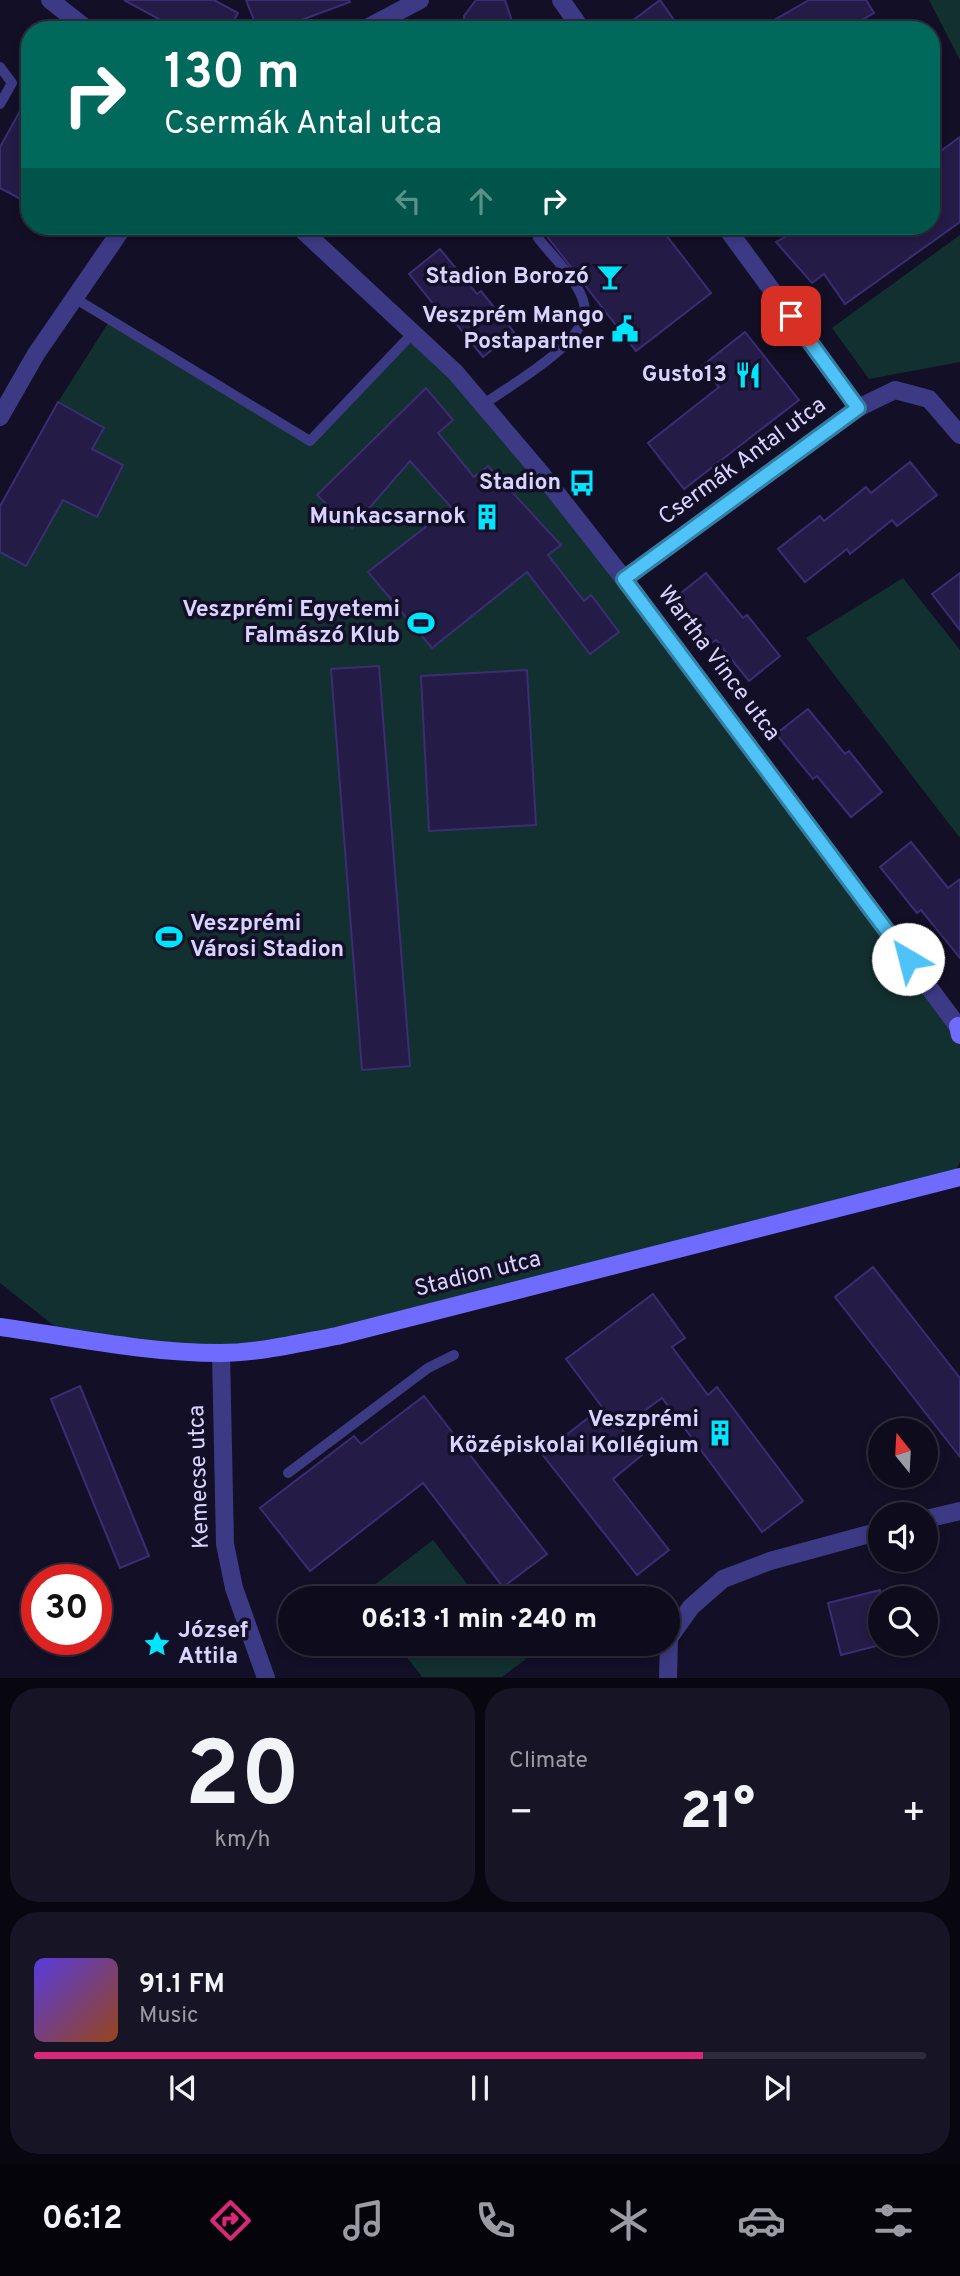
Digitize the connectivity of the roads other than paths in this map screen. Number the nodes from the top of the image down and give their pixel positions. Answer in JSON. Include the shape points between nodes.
{"nodes":[{"id":1,"x":50,"y":0,"type":"edge"},
{"id":2,"x":421,"y":0,"type":"edge"},
{"id":3,"x":561,"y":0,"type":"edge"},
{"id":4,"x":77,"y":21,"type":"edge"},
{"id":5,"x":380,"y":21,"type":"edge"},
{"id":6,"x":576,"y":21,"type":"edge"},
{"id":7,"x":0,"y":67,"type":"edge"},
{"id":8,"x":0,"y":104,"type":"edge"},
{"id":9,"x":118,"y":235,"type":"edge"},
{"id":10,"x":308,"y":235,"type":"edge"},
{"id":11,"x":732,"y":235,"type":"edge"},
{"id":12,"x":538,"y":238,"type":"dead end"},
{"id":13,"x":76,"y":299,"type":"junction"},
{"id":14,"x":413,"y":333,"type":"junction"},
{"id":15,"x":483,"y":405,"type":"junction"},
{"id":16,"x":858,"y":408,"type":"junction"},
{"id":17,"x":0,"y":417,"type":"edge"},
{"id":18,"x":960,"y":435,"type":"edge"},
{"id":19,"x":624,"y":579,"type":"junction"},
{"id":20,"x":959,"y":1030,"type":"edge"},
{"id":21,"x":960,"y":1162,"type":"edge"},
{"id":22,"x":956,"y":1178,"type":"edge"},
{"id":23,"x":0,"y":1327,"type":"edge"},
{"id":24,"x":221,"y":1353,"type":"junction"},
{"id":25,"x":454,"y":1355,"type":"dead end"},
{"id":26,"x":288,"y":1473,"type":"dead end"},
{"id":27,"x":960,"y":1511,"type":"edge"},
{"id":28,"x":938,"y":1516,"type":"edge"},
{"id":29,"x":868,"y":1534,"type":"edge"},
{"id":30,"x":266,"y":1678,"type":"edge"},
{"id":31,"x":668,"y":1678,"type":"edge"}],
"edges":[{"from":1,"to":4,"type":"street"},
{"from":2,"to":5,"type":"street"},
{"from":3,"to":6,"type":"street"},
{"from":7,"to":8,"type":"lane","via":[[12,83]]},
{"from":9,"to":13,"type":"street"},
{"from":10,"to":14,"type":"street","name":"Wartha Vince utca"},
{"from":11,"to":16,"type":"street"},
{"from":12,"to":15,"type":"lane","via":[[575,286],[584,303],[584,321],[570,343]]},
{"from":13,"to":14,"type":"lane","via":[[310,441]]},
{"from":13,"to":17,"type":"street","via":[[36,354]]},
{"from":14,"to":15,"type":"street","name":"Wartha Vince utca"},
{"from":15,"to":19,"type":"street","name":"Wartha Vince utca"},
{"from":16,"to":18,"type":"street","name":"Csermák Antal utca","via":[[895,390],[929,399]]},
{"from":16,"to":19,"type":"street","name":"Csermák Antal utca"},
{"from":19,"to":20,"type":"street","name":"Wartha Vince utca"},
{"from":21,"to":22,"type":"street"},
{"from":22,"to":24,"type":"street","name":"Stadion utca","via":[[337,1336]]},
{"from":23,"to":24,"type":"street","name":"Stadion utca","via":[[155,1349]]},
{"from":24,"to":30,"type":"street","name":"Kemecse utca","via":[[225,1544],[234,1588]]},
{"from":25,"to":26,"type":"lane","via":[[428,1368]]},
{"from":27,"to":28,"type":"street"},
{"from":29,"to":31,"type":"street","via":[[723,1579],[691,1607],[669,1638]]}]}
